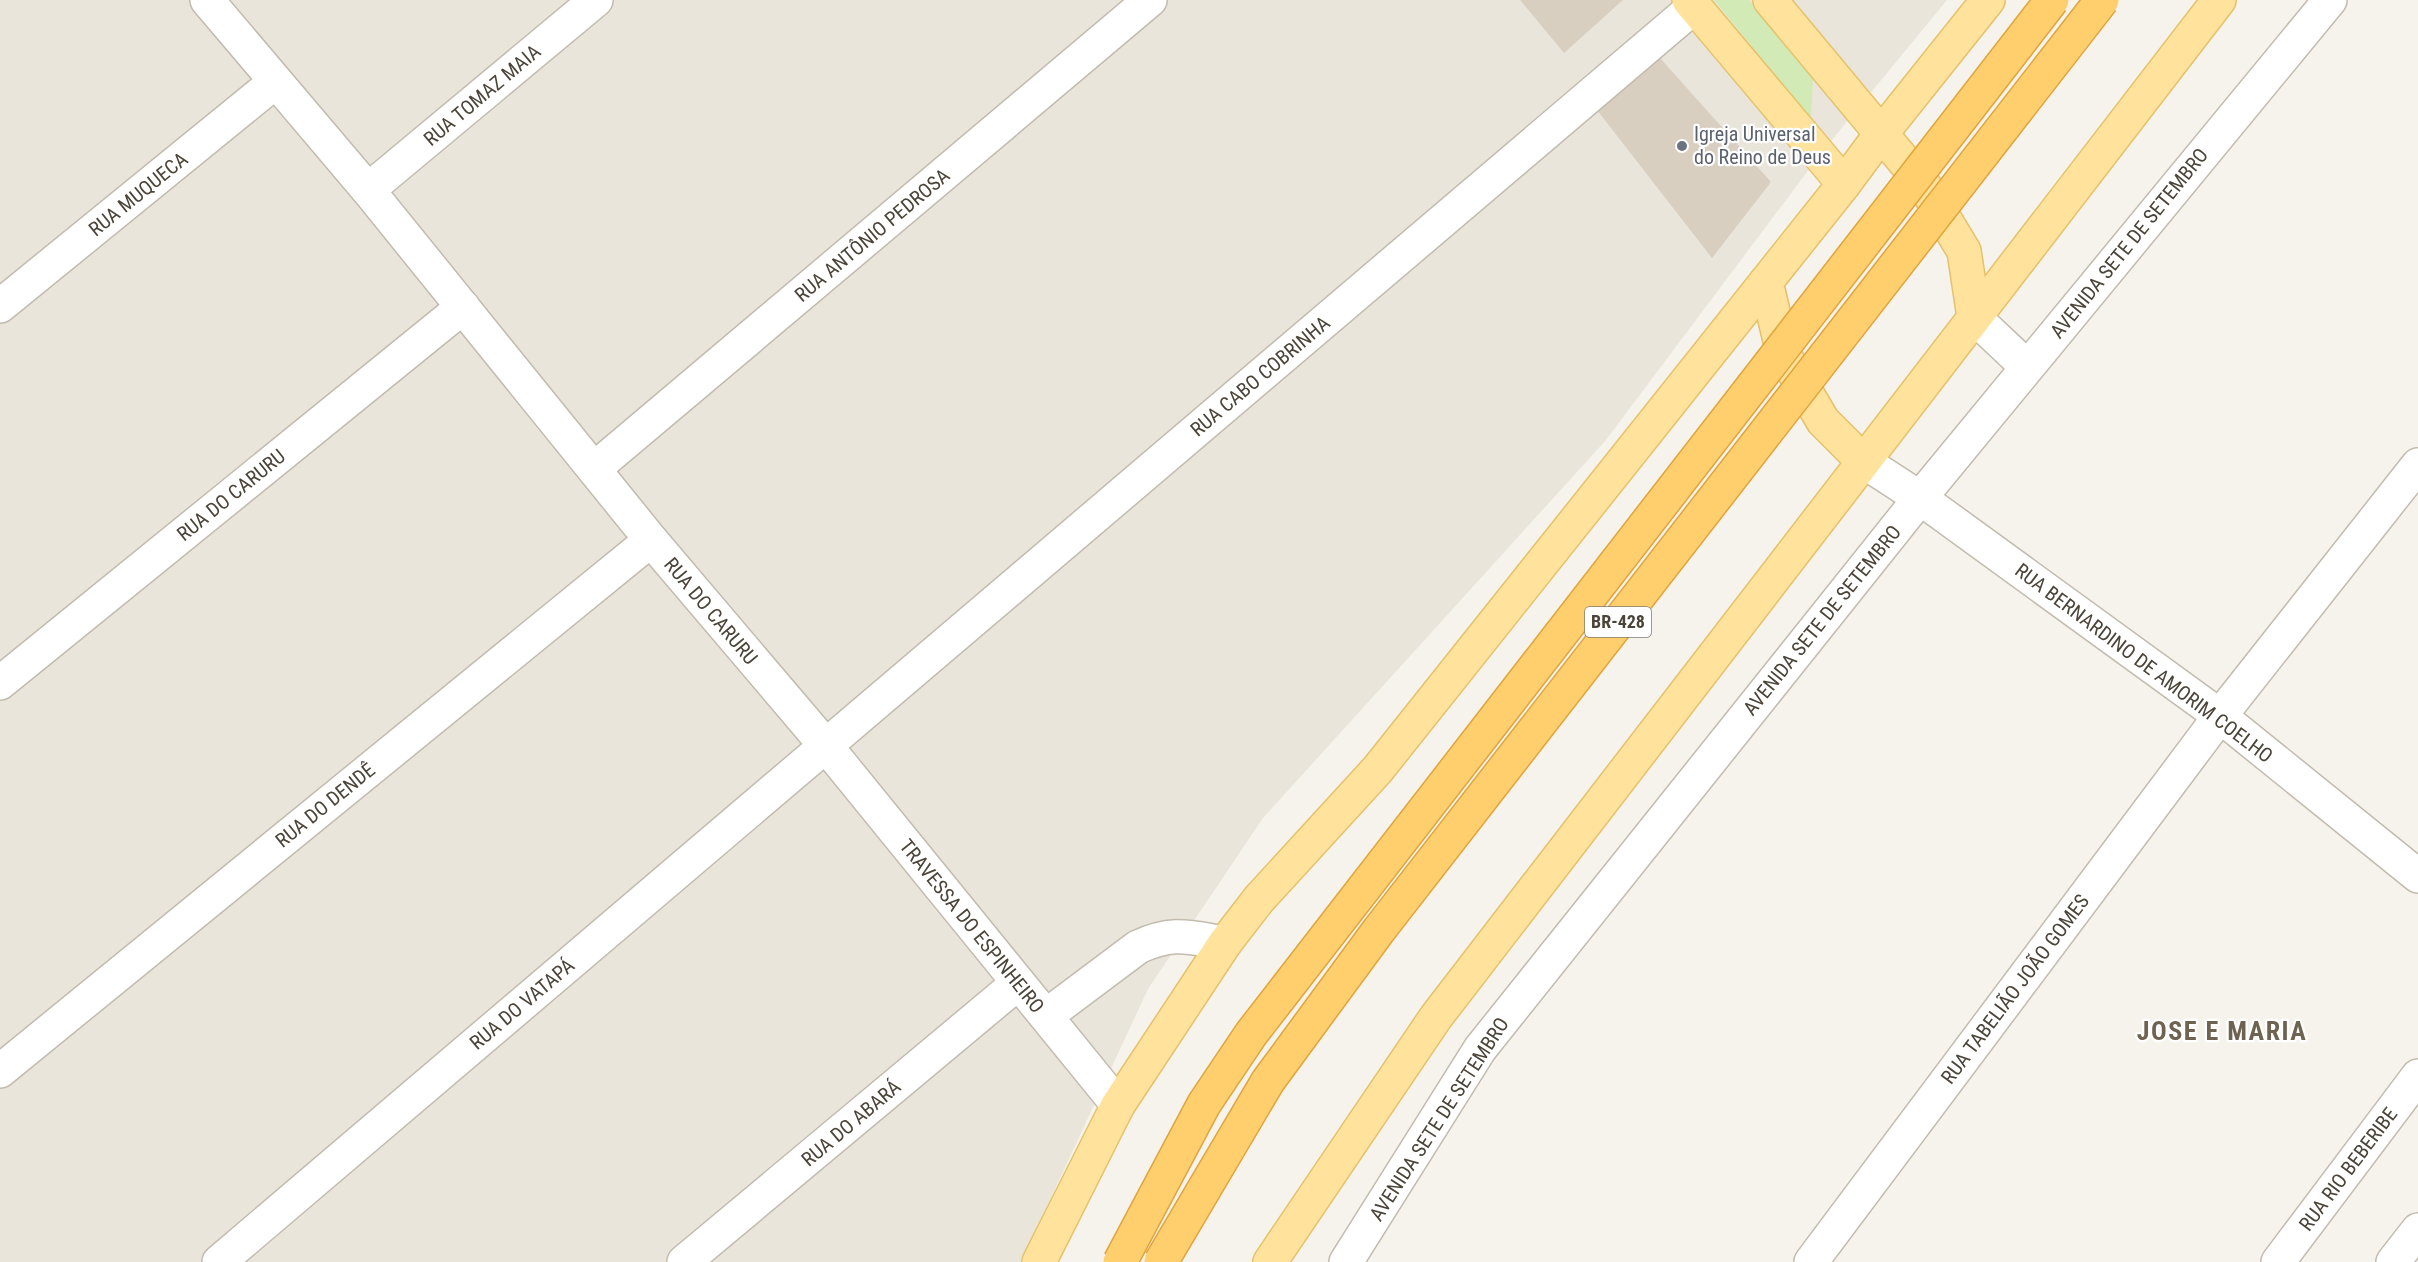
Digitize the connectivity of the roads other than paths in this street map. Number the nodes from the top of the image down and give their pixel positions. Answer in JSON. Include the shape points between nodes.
{"nodes":[{"id":1,"x":207,"y":0,"type":"edge"},
{"id":2,"x":596,"y":0,"type":"edge"},
{"id":3,"x":1150,"y":0,"type":"edge"},
{"id":4,"x":1770,"y":0,"type":"edge"},
{"id":5,"x":1988,"y":0,"type":"edge"},
{"id":6,"x":2052,"y":0,"type":"edge"},
{"id":7,"x":2102,"y":0,"type":"edge"},
{"id":8,"x":2219,"y":0,"type":"edge"},
{"id":9,"x":2330,"y":0,"type":"edge"},
{"id":10,"x":1692,"y":3,"type":"edge"},
{"id":11,"x":275,"y":82,"type":"junction"},
{"id":12,"x":1881,"y":134,"type":"junction"},
{"id":13,"x":1844,"y":184,"type":"junction"},
{"id":14,"x":368,"y":190,"type":"junction"},
{"id":15,"x":1766,"y":282,"type":"junction"},
{"id":16,"x":0,"y":306,"type":"edge"},
{"id":17,"x":463,"y":307,"type":"junction"},
{"id":18,"x":1974,"y":317,"type":"junction"},
{"id":19,"x":2027,"y":367,"type":"junction"},
{"id":20,"x":1863,"y":461,"type":"junction"},
{"id":21,"x":2418,"y":465,"type":"edge"},
{"id":22,"x":594,"y":470,"type":"junction"},
{"id":23,"x":1920,"y":498,"type":"junction"},
{"id":24,"x":651,"y":540,"type":"junction"},
{"id":25,"x":0,"y":683,"type":"edge"},
{"id":26,"x":2220,"y":716,"type":"junction"},
{"id":27,"x":826,"y":746,"type":"junction"},
{"id":28,"x":2418,"y":876,"type":"edge"},
{"id":29,"x":1225,"y":944,"type":"junction"},
{"id":30,"x":1018,"y":983,"type":"junction"},
{"id":31,"x":1046,"y":1016,"type":"junction"},
{"id":32,"x":0,"y":1071,"type":"edge"},
{"id":33,"x":2418,"y":1076,"type":"edge"},
{"id":34,"x":1118,"y":1106,"type":"junction"},
{"id":35,"x":2418,"y":1230,"type":"edge"},
{"id":36,"x":219,"y":1262,"type":"edge"},
{"id":37,"x":684,"y":1262,"type":"edge"},
{"id":38,"x":1039,"y":1262,"type":"edge"},
{"id":39,"x":1120,"y":1262,"type":"edge"},
{"id":40,"x":1161,"y":1262,"type":"edge"},
{"id":41,"x":1270,"y":1262,"type":"edge"},
{"id":42,"x":1346,"y":1262,"type":"edge"},
{"id":43,"x":1811,"y":1262,"type":"edge"},
{"id":44,"x":2278,"y":1262,"type":"edge"},
{"id":45,"x":2392,"y":1262,"type":"edge"}],
"edges":[{"from":1,"to":11,"type":"street","name":"RUA DO CARURU"},
{"from":2,"to":14,"type":"street","name":"RUA TOMAZ MAIA"},
{"from":3,"to":22,"type":"street","name":"RUA ANTÔNIO PEDROSA"},
{"from":4,"to":12,"type":"main road"},
{"from":5,"to":12,"type":"main road"},
{"from":6,"to":39,"type":"highway","number":"BR-428","bridge":true,"via":[[1251,1034],[1204,1104]]},
{"from":7,"to":40,"type":"highway","number":"BR-428","bridge":true,"via":[[1372,939],[1268,1081]]},
{"from":8,"to":18,"type":"main road"},
{"from":9,"to":19,"type":"street","name":"AVENIDA SETE DE SETEMBRO"},
{"from":10,"to":13,"type":"main road"},
{"from":10,"to":27,"type":"street","name":"RUA CABO COBRINHA"},
{"from":11,"to":14,"type":"street","name":"RUA DO CARURU"},
{"from":11,"to":16,"type":"street","name":"RUA MUQUECA"},
{"from":12,"to":13,"type":"main road"},
{"from":12,"to":18,"type":"main road","via":[[1924,185],[1964,251]]},
{"from":13,"to":15,"type":"main road"},
{"from":14,"to":17,"type":"street","name":"RUA DO CARURU"},
{"from":15,"to":20,"type":"main road","via":[[1782,353],[1823,422]]},
{"from":15,"to":29,"type":"main road","via":[[1378,769],[1259,899]]},
{"from":17,"to":22,"type":"street","name":"RUA DO CARURU"},
{"from":17,"to":25,"type":"street","name":"RUA DO CARURU"},
{"from":18,"to":19,"type":"street"},
{"from":18,"to":20,"type":"main road"},
{"from":19,"to":23,"type":"street","name":"AVENIDA SETE DE SETEMBRO"},
{"from":20,"to":23,"type":"street","name":"RUA BERNARDINO DE AMORIM COELHO"},
{"from":20,"to":41,"type":"main road","via":[[1436,1017]]},
{"from":21,"to":26,"type":"street","name":"RUA TABELIÃO JOÃO GOMES"},
{"from":22,"to":24,"type":"street","name":"RUA DO CARURU"},
{"from":23,"to":26,"type":"street","name":"RUA BERNARDINO DE AMORIM COELHO"},
{"from":23,"to":42,"type":"street","name":"AVENIDA SETE DE SETEMBRO","via":[[1480,1049]]},
{"from":24,"to":27,"type":"street","name":"RUA DO CARURU"},
{"from":24,"to":32,"type":"street","name":"RUA DO DENDÊ"},
{"from":26,"to":28,"type":"street","name":"RUA BERNARDINO DE AMORIM COELHO"},
{"from":26,"to":43,"type":"street","name":"RUA TABELIÃO JOÃO GOMES"},
{"from":27,"to":30,"type":"street","name":"TRAVESSA DO ESPINHEIRO"},
{"from":27,"to":36,"type":"street","name":"RUA DO VATAPÁ"},
{"from":29,"to":31,"type":"street","via":[[1184,937],[1156,939],[1138,947]]},
{"from":29,"to":34,"type":"main road"},
{"from":30,"to":31,"type":"street","name":"TRAVESSA DO ESPINHEIRO"},
{"from":30,"to":37,"type":"street","name":"RUA DO ABARÁ"},
{"from":31,"to":34,"type":"street","name":"TRAVESSA DO ESPINHEIRO"},
{"from":33,"to":44,"type":"street","name":"RUA RIO BEBERIBE"},
{"from":34,"to":38,"type":"main road"},
{"from":35,"to":45,"type":"street"}]}
